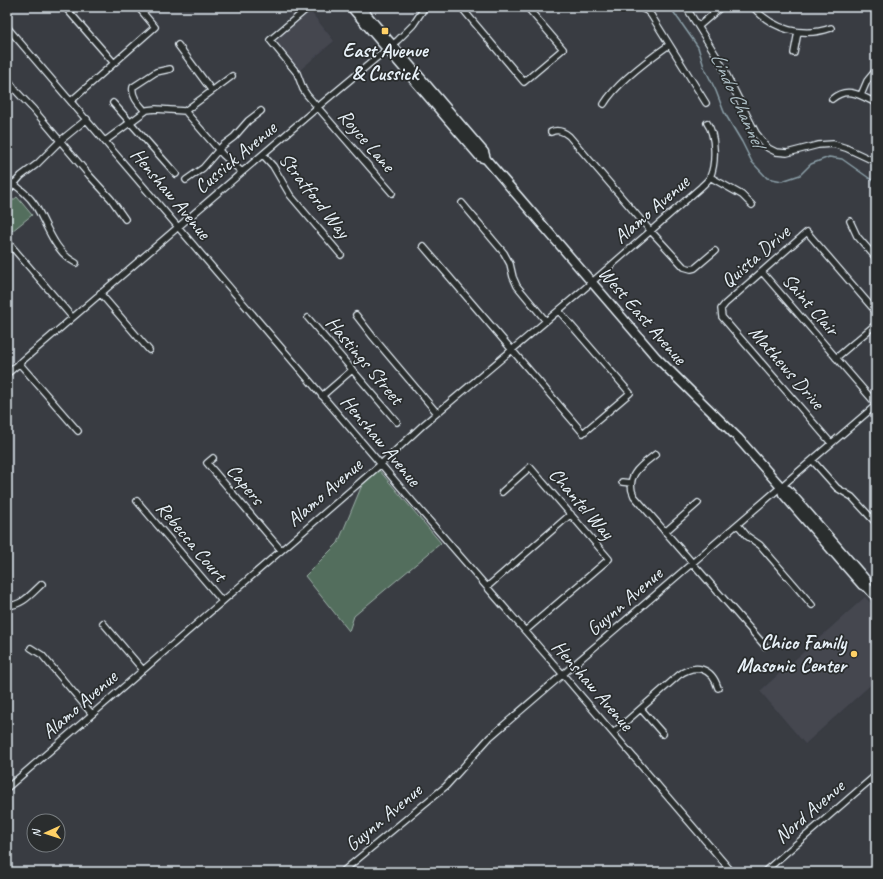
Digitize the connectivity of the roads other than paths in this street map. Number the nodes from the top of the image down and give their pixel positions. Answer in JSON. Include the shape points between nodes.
{"nodes":[{"id":1,"x":65,"y":7,"type":"edge"},
{"id":2,"x":138,"y":7,"type":"edge"},
{"id":3,"x":351,"y":7,"type":"edge"},
{"id":4,"x":360,"y":7,"type":"edge"},
{"id":5,"x":425,"y":7,"type":"edge"},
{"id":6,"x":461,"y":7,"type":"edge"},
{"id":7,"x":528,"y":7,"type":"edge"},
{"id":8,"x":639,"y":7,"type":"edge"},
{"id":9,"x":686,"y":7,"type":"edge"},
{"id":10,"x":721,"y":7,"type":"edge"},
{"id":11,"x":753,"y":7,"type":"edge"},
{"id":12,"x":306,"y":8,"type":"edge"},
{"id":13,"x":699,"y":26,"type":"junction"},
{"id":14,"x":7,"y":27,"type":"edge"},
{"id":15,"x":831,"y":28,"type":"dead end"},
{"id":16,"x":798,"y":32,"type":"junction"},
{"id":17,"x":178,"y":45,"type":"dead end"},
{"id":18,"x":669,"y":45,"type":"junction"},
{"id":19,"x":390,"y":47,"type":"junction"},
{"id":20,"x":794,"y":53,"type":"dead end"},
{"id":21,"x":114,"y":63,"type":"junction"},
{"id":22,"x":170,"y":69,"type":"dead end"},
{"id":23,"x":876,"y":70,"type":"edge"},
{"id":24,"x":232,"y":76,"type":"dead end"},
{"id":25,"x":7,"y":78,"type":"edge"},
{"id":26,"x":212,"y":91,"type":"junction"},
{"id":27,"x":860,"y":95,"type":"junction"},
{"id":28,"x":70,"y":100,"type":"junction"},
{"id":29,"x":832,"y":100,"type":"dead end"},
{"id":30,"x":706,"y":102,"type":"dead end"},
{"id":31,"x":112,"y":103,"type":"dead end"},
{"id":32,"x":876,"y":103,"type":"edge"},
{"id":33,"x":604,"y":104,"type":"dead end"},
{"id":34,"x":318,"y":107,"type":"junction"},
{"id":35,"x":261,"y":110,"type":"dead end"},
{"id":36,"x":145,"y":111,"type":"junction"},
{"id":37,"x":185,"y":111,"type":"junction"},
{"id":38,"x":87,"y":120,"type":"junction"},
{"id":39,"x":130,"y":122,"type":"junction"},
{"id":40,"x":707,"y":123,"type":"dead end"},
{"id":41,"x":551,"y":132,"type":"dead end"},
{"id":42,"x":60,"y":141,"type":"junction"},
{"id":43,"x":105,"y":141,"type":"junction"},
{"id":44,"x":219,"y":150,"type":"junction"},
{"id":45,"x":263,"y":155,"type":"junction"},
{"id":46,"x":876,"y":162,"type":"edge"},
{"id":47,"x":242,"y":172,"type":"junction"},
{"id":48,"x":176,"y":174,"type":"dead end"},
{"id":49,"x":710,"y":177,"type":"junction"},
{"id":50,"x":7,"y":179,"type":"edge"},
{"id":51,"x":186,"y":180,"type":"dead end"},
{"id":52,"x":14,"y":184,"type":"junction"},
{"id":53,"x":7,"y":192,"type":"edge"},
{"id":54,"x":392,"y":193,"type":"dead end"},
{"id":55,"x":462,"y":203,"type":"dead end"},
{"id":56,"x":752,"y":204,"type":"dead end"},
{"id":57,"x":125,"y":219,"type":"dead end"},
{"id":58,"x":850,"y":221,"type":"dead end"},
{"id":59,"x":178,"y":227,"type":"junction"},
{"id":60,"x":651,"y":230,"type":"junction"},
{"id":61,"x":7,"y":241,"type":"edge"},
{"id":62,"x":423,"y":246,"type":"dead end"},
{"id":63,"x":715,"y":251,"type":"dead end"},
{"id":64,"x":341,"y":254,"type":"dead end"},
{"id":65,"x":876,"y":258,"type":"edge"},
{"id":66,"x":76,"y":263,"type":"dead end"},
{"id":67,"x":762,"y":272,"type":"junction"},
{"id":68,"x":592,"y":282,"type":"junction"},
{"id":69,"x":100,"y":293,"type":"junction"},
{"id":70,"x":559,"y":311,"type":"junction"},
{"id":71,"x":720,"y":311,"type":"joint"},
{"id":72,"x":876,"y":312,"type":"edge"},
{"id":73,"x":356,"y":315,"type":"dead end"},
{"id":74,"x":72,"y":317,"type":"junction"},
{"id":75,"x":308,"y":318,"type":"dead end"},
{"id":76,"x":546,"y":321,"type":"junction"},
{"id":77,"x":876,"y":324,"type":"edge"},
{"id":78,"x":149,"y":350,"type":"dead end"},
{"id":79,"x":512,"y":351,"type":"junction"},
{"id":80,"x":836,"y":358,"type":"junction"},
{"id":81,"x":19,"y":363,"type":"junction"},
{"id":82,"x":352,"y":370,"type":"junction"},
{"id":83,"x":7,"y":374,"type":"edge"},
{"id":84,"x":322,"y":396,"type":"junction"},
{"id":85,"x":876,"y":404,"type":"edge"},
{"id":86,"x":437,"y":413,"type":"junction"},
{"id":87,"x":397,"y":422,"type":"dead end"},
{"id":88,"x":78,"y":431,"type":"dead end"},
{"id":89,"x":831,"y":444,"type":"junction"},
{"id":90,"x":656,"y":454,"type":"dead end"},
{"id":91,"x":212,"y":458,"type":"dead end"},
{"id":92,"x":812,"y":460,"type":"junction"},
{"id":93,"x":381,"y":464,"type":"junction"},
{"id":94,"x":622,"y":482,"type":"dead end"},
{"id":95,"x":631,"y":483,"type":"junction"},
{"id":96,"x":781,"y":487,"type":"junction"},
{"id":97,"x":502,"y":492,"type":"dead end"},
{"id":98,"x":137,"y":501,"type":"dead end"},
{"id":99,"x":698,"y":503,"type":"dead end"},
{"id":100,"x":571,"y":514,"type":"junction"},
{"id":101,"x":876,"y":523,"type":"edge"},
{"id":102,"x":738,"y":525,"type":"junction"},
{"id":103,"x":665,"y":532,"type":"junction"},
{"id":104,"x":281,"y":550,"type":"junction"},
{"id":105,"x":692,"y":564,"type":"junction"},
{"id":106,"x":42,"y":584,"type":"dead end"},
{"id":107,"x":487,"y":587,"type":"junction"},
{"id":108,"x":876,"y":597,"type":"edge"},
{"id":109,"x":222,"y":601,"type":"junction"},
{"id":110,"x":812,"y":605,"type":"dead end"},
{"id":111,"x":7,"y":606,"type":"edge"},
{"id":112,"x":103,"y":622,"type":"dead end"},
{"id":113,"x":525,"y":631,"type":"junction"},
{"id":114,"x":765,"y":646,"type":"dead end"},
{"id":115,"x":31,"y":648,"type":"dead end"},
{"id":116,"x":143,"y":670,"type":"junction"},
{"id":117,"x":564,"y":675,"type":"junction"},
{"id":118,"x":718,"y":688,"type":"dead end"},
{"id":119,"x":641,"y":709,"type":"junction"},
{"id":120,"x":92,"y":714,"type":"junction"},
{"id":121,"x":613,"y":732,"type":"junction"},
{"id":122,"x":663,"y":734,"type":"dead end"},
{"id":123,"x":876,"y":775,"type":"edge"},
{"id":124,"x":7,"y":788,"type":"edge"},
{"id":125,"x":342,"y":872,"type":"edge"},
{"id":126,"x":732,"y":872,"type":"edge"},
{"id":127,"x":764,"y":872,"type":"edge"}],
"edges":[{"from":1,"to":21,"type":"street"},
{"from":2,"to":21,"type":"street","via":[[156,27]]},
{"from":3,"to":19,"type":"main road","name":"West East Avenue"},
{"from":4,"to":19,"type":"main road","name":"West East Avenue"},
{"from":5,"to":19,"type":"street","name":"Cussick Avenue","via":[[413,25]]},
{"from":6,"to":7,"type":"street","via":[[524,82],[563,49]]},
{"from":8,"to":18,"type":"street","via":[[651,15]]},
{"from":9,"to":13,"type":"street"},
{"from":10,"to":13,"type":"street"},
{"from":11,"to":16,"type":"street","via":[[778,26]]},
{"from":12,"to":34,"type":"street","name":"Royce Lane","via":[[270,40],[294,68],[305,92]]},
{"from":13,"to":46,"type":"street","via":[[756,132],[768,148],[787,153],[818,144],[833,144]]},
{"from":14,"to":28,"type":"street","name":"Henshaw Avenue"},
{"from":15,"to":16,"type":"street","via":[[814,33]]},
{"from":16,"to":20,"type":"street"},
{"from":17,"to":26,"type":"street"},
{"from":18,"to":30,"type":"street"},
{"from":18,"to":33,"type":"street","via":[[612,93]]},
{"from":19,"to":34,"type":"street","name":"Cussick Avenue"},
{"from":19,"to":68,"type":"main road","name":"West East Avenue","via":[[484,152],[486,159]]},
{"from":21,"to":28,"type":"street"},
{"from":22,"to":36,"type":"street","via":[[156,72],[134,87],[132,91],[135,98]]},
{"from":23,"to":27,"type":"street"},
{"from":24,"to":26,"type":"street"},
{"from":25,"to":42,"type":"street"},
{"from":26,"to":37,"type":"street"},
{"from":27,"to":29,"type":"street","via":[[845,92]]},
{"from":27,"to":32,"type":"street"},
{"from":28,"to":38,"type":"street","name":"Henshaw Avenue"},
{"from":31,"to":39,"type":"street"},
{"from":34,"to":45,"type":"street","name":"Cussick Avenue"},
{"from":34,"to":54,"type":"street","name":"Royce Lane"},
{"from":35,"to":44,"type":"street"},
{"from":36,"to":37,"type":"street"},
{"from":36,"to":39,"type":"street"},
{"from":37,"to":44,"type":"street"},
{"from":38,"to":42,"type":"street"},
{"from":38,"to":43,"type":"street","name":"Henshaw Avenue"},
{"from":39,"to":43,"type":"street"},
{"from":39,"to":48,"type":"street"},
{"from":40,"to":49,"type":"street","name":"Alamo Avenue","via":[[712,131],[714,150]]},
{"from":41,"to":60,"type":"street","via":[[561,131],[569,136]]},
{"from":42,"to":52,"type":"street"},
{"from":42,"to":57,"type":"street","via":[[111,199]]},
{"from":43,"to":59,"type":"street","name":"Henshaw Avenue"},
{"from":44,"to":47,"type":"street"},
{"from":44,"to":51,"type":"street","via":[[203,168]]},
{"from":45,"to":47,"type":"street","name":"Cussick Avenue"},
{"from":45,"to":64,"type":"street","name":"Stratford Way","via":[[290,194]]},
{"from":47,"to":59,"type":"street","name":"Cussick Avenue"},
{"from":49,"to":56,"type":"street","via":[[742,195]]},
{"from":49,"to":60,"type":"street","name":"Alamo Avenue","via":[[702,187]]},
{"from":50,"to":52,"type":"street"},
{"from":52,"to":53,"type":"street"},
{"from":52,"to":66,"type":"street","via":[[32,201],[56,244]]},
{"from":55,"to":76,"type":"street","via":[[504,253],[517,286]]},
{"from":58,"to":65,"type":"street","via":[[857,236]]},
{"from":59,"to":69,"type":"street","name":"Cussick Avenue"},
{"from":59,"to":84,"type":"street","name":"Henshaw Avenue"},
{"from":60,"to":63,"type":"street","via":[[682,266],[688,269],[697,266]]},
{"from":60,"to":68,"type":"street","name":"Alamo Avenue"},
{"from":61,"to":74,"type":"street"},
{"from":62,"to":79,"type":"street"},
{"from":67,"to":71,"type":"street","name":"Quista Drive"},
{"from":67,"to":72,"type":"street","name":"Quista Drive","via":[[807,232]]},
{"from":67,"to":80,"type":"street","name":"Saint Clair"},
{"from":68,"to":70,"type":"street","name":"Alamo Avenue"},
{"from":68,"to":96,"type":"main road","name":"West East Avenue","via":[[665,367],[738,438]]},
{"from":69,"to":74,"type":"street","name":"Cussick Avenue"},
{"from":69,"to":78,"type":"street"},
{"from":70,"to":76,"type":"street","name":"Alamo Avenue"},
{"from":70,"to":79,"type":"street","via":[[630,393],[583,433]]},
{"from":71,"to":89,"type":"street","name":"Mathews Drive","via":[[722,317]]},
{"from":73,"to":86,"type":"street"},
{"from":74,"to":81,"type":"street","name":"Cussick Avenue"},
{"from":75,"to":82,"type":"street","name":"Hastings Street"},
{"from":76,"to":79,"type":"street","name":"Alamo Avenue"},
{"from":77,"to":80,"type":"street"},
{"from":79,"to":86,"type":"street","name":"Alamo Avenue"},
{"from":80,"to":85,"type":"street","name":"Saint Clair"},
{"from":81,"to":83,"type":"street","name":"Cussick Avenue"},
{"from":81,"to":88,"type":"street"},
{"from":82,"to":84,"type":"street"},
{"from":82,"to":87,"type":"street","name":"Hastings Street"},
{"from":84,"to":93,"type":"street","name":"Henshaw Avenue"},
{"from":85,"to":89,"type":"street","name":"Guynn Avenue"},
{"from":86,"to":93,"type":"street","name":"Alamo Avenue"},
{"from":89,"to":92,"type":"street","name":"Guynn Avenue"},
{"from":90,"to":95,"type":"street","via":[[635,472]]},
{"from":91,"to":104,"type":"street","name":"Capers","via":[[207,463]]},
{"from":92,"to":96,"type":"street","name":"Guynn Avenue"},
{"from":92,"to":101,"type":"street","via":[[837,488],[852,497]]},
{"from":93,"to":104,"type":"street","name":"Alamo Avenue"},
{"from":93,"to":107,"type":"street","name":"Henshaw Avenue"},
{"from":94,"to":95,"type":"street"},
{"from":95,"to":103,"type":"street","via":[[634,496]]},
{"from":96,"to":102,"type":"street","name":"Guynn Avenue"},
{"from":96,"to":108,"type":"main road","name":"West East Avenue","via":[[788,490],[866,580],[867,587]]},
{"from":97,"to":100,"type":"street","name":"Chantel Way","via":[[530,468]]},
{"from":98,"to":109,"type":"street","name":"Rebecca Court"},
{"from":99,"to":103,"type":"street"},
{"from":100,"to":107,"type":"street"},
{"from":100,"to":113,"type":"street","name":"Chantel Way","via":[[609,558]]},
{"from":102,"to":105,"type":"street","name":"Guynn Avenue"},
{"from":102,"to":110,"type":"street","via":[[747,536],[760,545]]},
{"from":103,"to":105,"type":"street"},
{"from":104,"to":109,"type":"street","name":"Alamo Avenue"},
{"from":105,"to":114,"type":"street"},
{"from":105,"to":117,"type":"street","name":"Guynn Avenue"},
{"from":106,"to":111,"type":"street","via":[[22,602]]},
{"from":107,"to":113,"type":"street","name":"Henshaw Avenue"},
{"from":109,"to":116,"type":"street","name":"Alamo Avenue"},
{"from":112,"to":116,"type":"street"},
{"from":113,"to":117,"type":"street","name":"Henshaw Avenue"},
{"from":115,"to":120,"type":"street","via":[[42,655]]},
{"from":116,"to":120,"type":"street","name":"Alamo Avenue"},
{"from":117,"to":121,"type":"street","name":"Henshaw Avenue"},
{"from":117,"to":125,"type":"street","name":"Guynn Avenue","via":[[490,737],[446,786]]},
{"from":118,"to":119,"type":"street","via":[[711,674],[703,670],[690,670],[679,675]]},
{"from":119,"to":121,"type":"street"},
{"from":119,"to":122,"type":"street"},
{"from":120,"to":124,"type":"street","name":"Alamo Avenue"},
{"from":121,"to":126,"type":"street","name":"Henshaw Avenue"},
{"from":123,"to":127,"type":"street","name":"Nord Avenue"}]}
